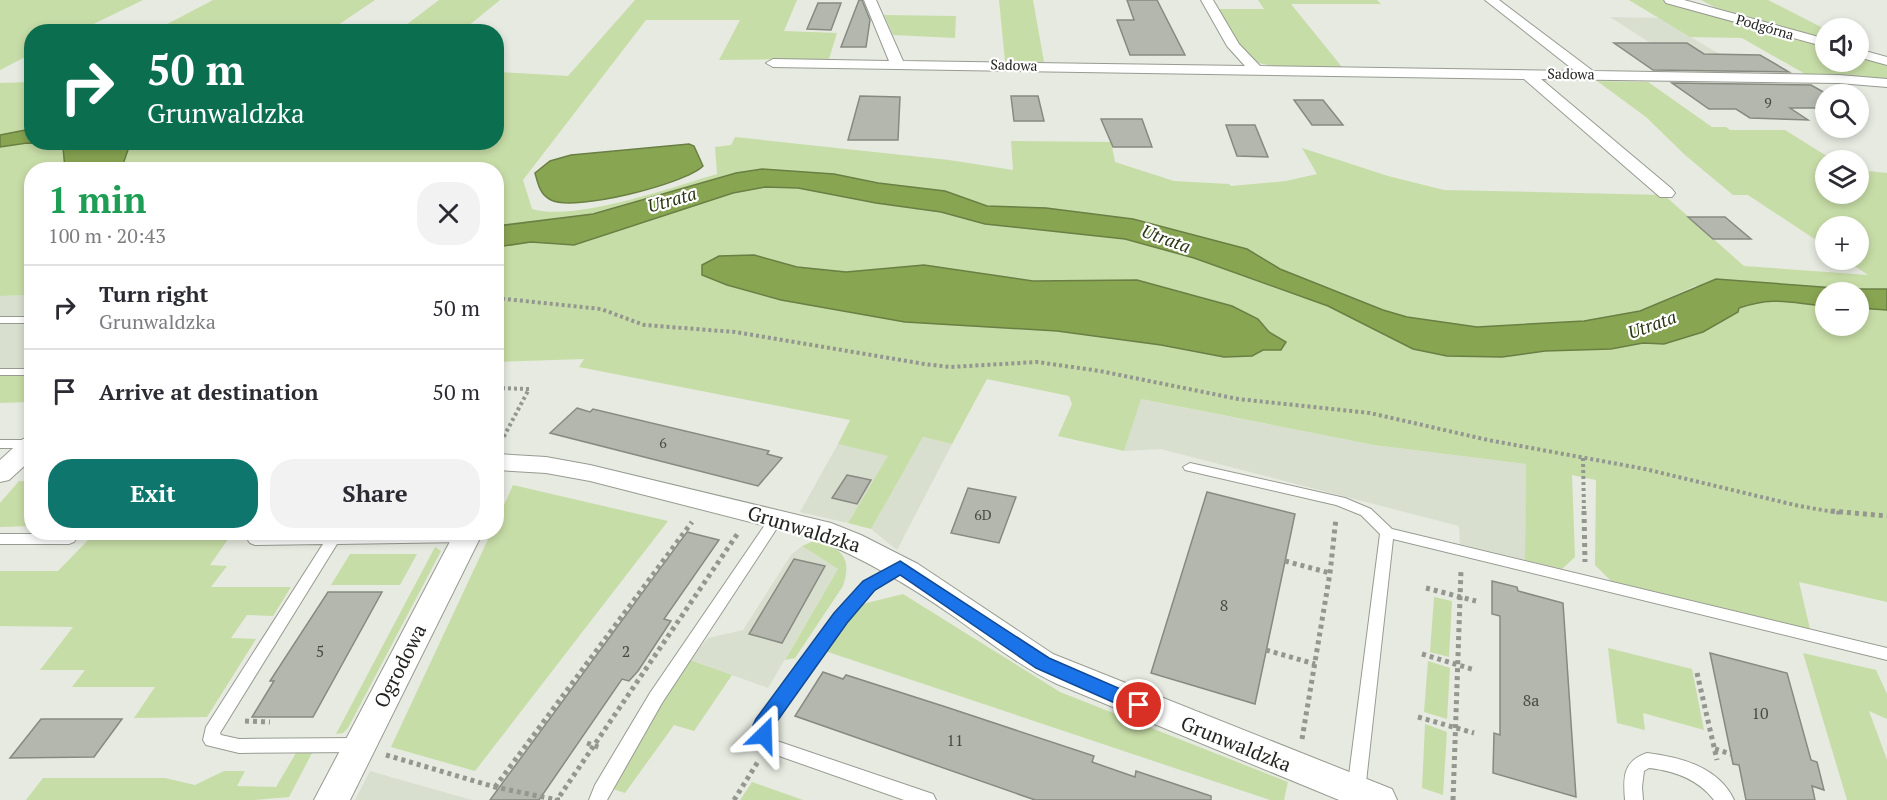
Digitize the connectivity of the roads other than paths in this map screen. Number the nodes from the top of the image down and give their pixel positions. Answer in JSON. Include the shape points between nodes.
{"nodes":[{"id":1,"x":870,"y":0,"type":"edge"},
{"id":2,"x":1207,"y":0,"type":"edge"},
{"id":3,"x":1491,"y":0,"type":"edge"},
{"id":4,"x":1670,"y":0,"type":"edge"},
{"id":5,"x":1815,"y":40,"type":"edge"},
{"id":6,"x":1869,"y":56,"type":"edge"},
{"id":7,"x":1887,"y":61,"type":"edge"},
{"id":8,"x":773,"y":63,"type":"dead end"},
{"id":9,"x":897,"y":64,"type":"junction"},
{"id":10,"x":1255,"y":69,"type":"junction"},
{"id":11,"x":1526,"y":73,"type":"junction"},
{"id":12,"x":1588,"y":74,"type":"junction"},
{"id":13,"x":1887,"y":83,"type":"edge"},
{"id":14,"x":1666,"y":193,"type":"dead end"},
{"id":15,"x":0,"y":320,"type":"edge"},
{"id":16,"x":24,"y":320,"type":"edge"},
{"id":17,"x":0,"y":372,"type":"edge"},
{"id":18,"x":24,"y":372,"type":"edge"},
{"id":19,"x":504,"y":460,"type":"edge"},
{"id":20,"x":1190,"y":467,"type":"dead end"},
{"id":21,"x":776,"y":519,"type":"junction"},
{"id":22,"x":1387,"y":533,"type":"junction"},
{"id":23,"x":0,"y":539,"type":"edge"},
{"id":24,"x":24,"y":539,"type":"edge"},
{"id":25,"x":332,"y":540,"type":"edge"},
{"id":26,"x":465,"y":540,"type":"edge"},
{"id":27,"x":900,"y":567,"type":"junction"},
{"id":28,"x":1887,"y":654,"type":"edge"},
{"id":29,"x":367,"y":749,"type":"junction"},
{"id":30,"x":1720,"y":793,"type":"edge"},
{"id":31,"x":1368,"y":796,"type":"edge"},
{"id":32,"x":325,"y":800,"type":"edge"},
{"id":33,"x":332,"y":800,"type":"edge"},
{"id":34,"x":598,"y":800,"type":"edge"},
{"id":35,"x":927,"y":800,"type":"edge"},
{"id":36,"x":1634,"y":800,"type":"edge"}],
"edges":[{"from":1,"to":9,"type":"street"},
{"from":2,"to":10,"type":"street","via":[[1234,46]]},
{"from":3,"to":12,"type":"street"},
{"from":4,"to":5,"type":"street","name":"Podgórna"},
{"from":6,"to":7,"type":"street"},
{"from":8,"to":9,"type":"street","name":"Sadowa"},
{"from":9,"to":10,"type":"street","name":"Sadowa"},
{"from":10,"to":11,"type":"street","name":"Sadowa"},
{"from":11,"to":12,"type":"street","name":"Sadowa"},
{"from":11,"to":14,"type":"street"},
{"from":12,"to":13,"type":"street","name":"Sadowa"},
{"from":15,"to":16,"type":"lane"},
{"from":17,"to":18,"type":"lane"},
{"from":19,"to":21,"type":"street","name":"Grunwaldzka","via":[[590,473]]},
{"from":20,"to":22,"type":"lane","via":[[1340,501],[1366,512]]},
{"from":21,"to":27,"type":"street","name":"Grunwaldzka","via":[[852,541]]},
{"from":21,"to":34,"type":"lane","via":[[656,698]]},
{"from":22,"to":28,"type":"lane"},
{"from":22,"to":31,"type":"lane"},
{"from":23,"to":24,"type":"lane"},
{"from":25,"to":29,"type":"lane","via":[[212,732],[212,740],[238,746]]},
{"from":26,"to":29,"type":"street","name":"Ogrodowa"},
{"from":27,"to":31,"type":"street","name":"Grunwaldzka","via":[[1042,663]]},
{"from":27,"to":35,"type":"lane","via":[[869,586],[841,618],[763,725],[764,735],[771,746]]},
{"from":29,"to":33,"type":"street","name":"Ogrodowa"},
{"from":30,"to":36,"type":"lane","via":[[1698,773],[1647,760],[1636,767]]},
{"from":32,"to":33,"type":"lane"}]}
